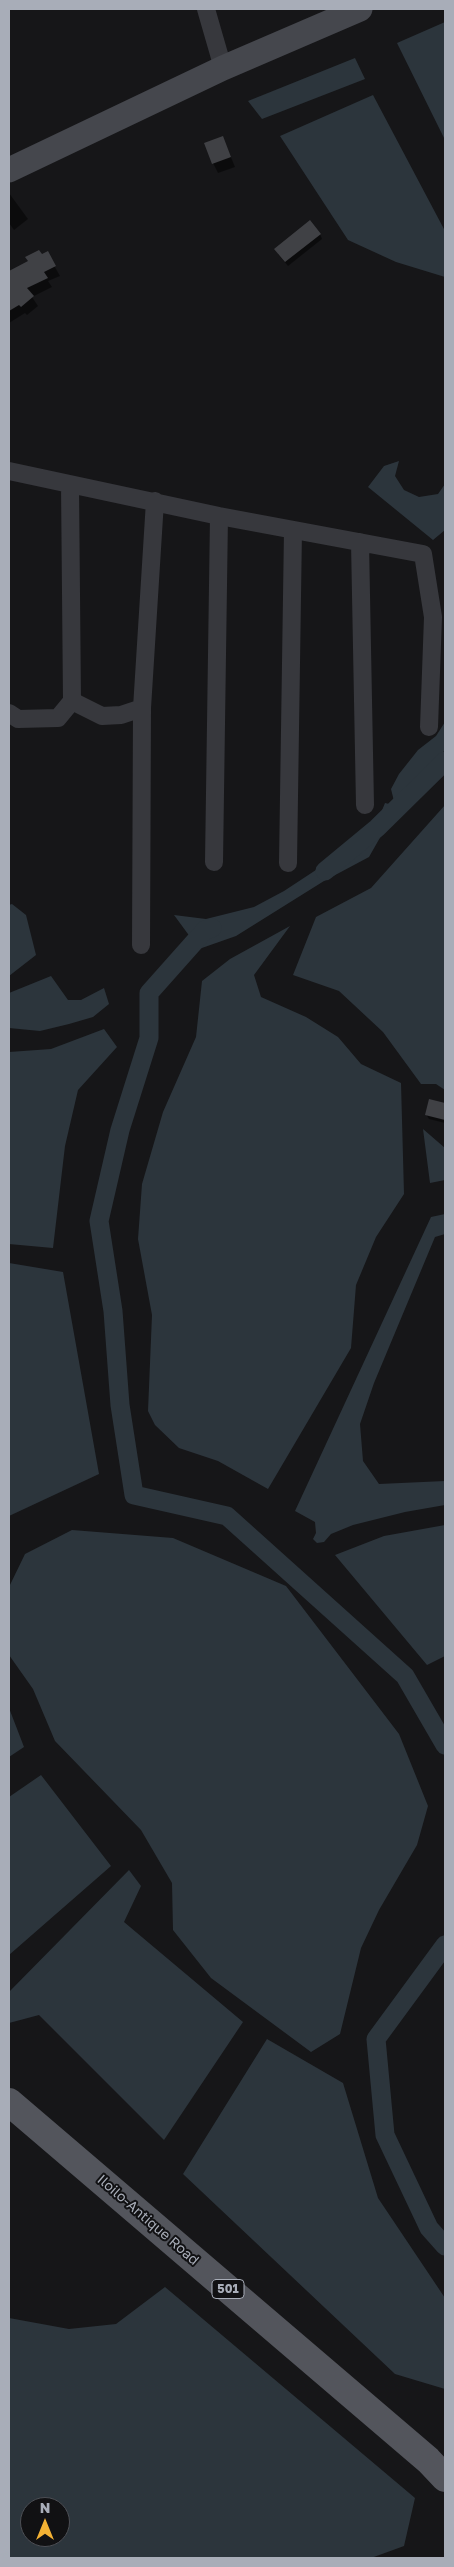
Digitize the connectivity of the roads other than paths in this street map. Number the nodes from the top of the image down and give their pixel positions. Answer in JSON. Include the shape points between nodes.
{"nodes":[{"id":1,"x":206,"y":9,"type":"edge"},
{"id":2,"x":360,"y":9,"type":"edge"},
{"id":3,"x":223,"y":68,"type":"junction"},
{"id":4,"x":9,"y":170,"type":"edge"},
{"id":5,"x":9,"y":472,"type":"edge"},
{"id":6,"x":70,"y":485,"type":"junction"},
{"id":7,"x":154,"y":501,"type":"junction"},
{"id":8,"x":219,"y":516,"type":"junction"},
{"id":9,"x":293,"y":530,"type":"junction"},
{"id":10,"x":360,"y":542,"type":"junction"},
{"id":11,"x":72,"y":701,"type":"junction"},
{"id":12,"x":142,"y":708,"type":"junction"},
{"id":13,"x":9,"y":713,"type":"edge"},
{"id":14,"x":429,"y":727,"type":"dead end"},
{"id":15,"x":365,"y":805,"type":"dead end"},
{"id":16,"x":214,"y":862,"type":"dead end"},
{"id":17,"x":288,"y":863,"type":"dead end"},
{"id":18,"x":141,"y":945,"type":"dead end"},
{"id":19,"x":9,"y":2102,"type":"edge"},
{"id":20,"x":445,"y":2478,"type":"edge"}],
"edges":[{"from":1,"to":3,"type":"street"},
{"from":2,"to":3,"type":"main road"},
{"from":3,"to":4,"type":"main road"},
{"from":5,"to":6,"type":"street"},
{"from":6,"to":7,"type":"street"},
{"from":6,"to":11,"type":"street"},
{"from":7,"to":8,"type":"street"},
{"from":7,"to":12,"type":"street"},
{"from":8,"to":9,"type":"street"},
{"from":8,"to":16,"type":"street"},
{"from":9,"to":10,"type":"street"},
{"from":9,"to":17,"type":"street"},
{"from":10,"to":14,"type":"street","via":[[423,554],[433,617]]},
{"from":10,"to":15,"type":"street"},
{"from":11,"to":12,"type":"street","via":[[102,716],[121,715]]},
{"from":11,"to":13,"type":"street","via":[[58,718],[18,719]]},
{"from":12,"to":18,"type":"street"},
{"from":19,"to":20,"type":"main road","name":"Iloilo-Antique Road","number":"501","via":[[413,2447]]}]}
